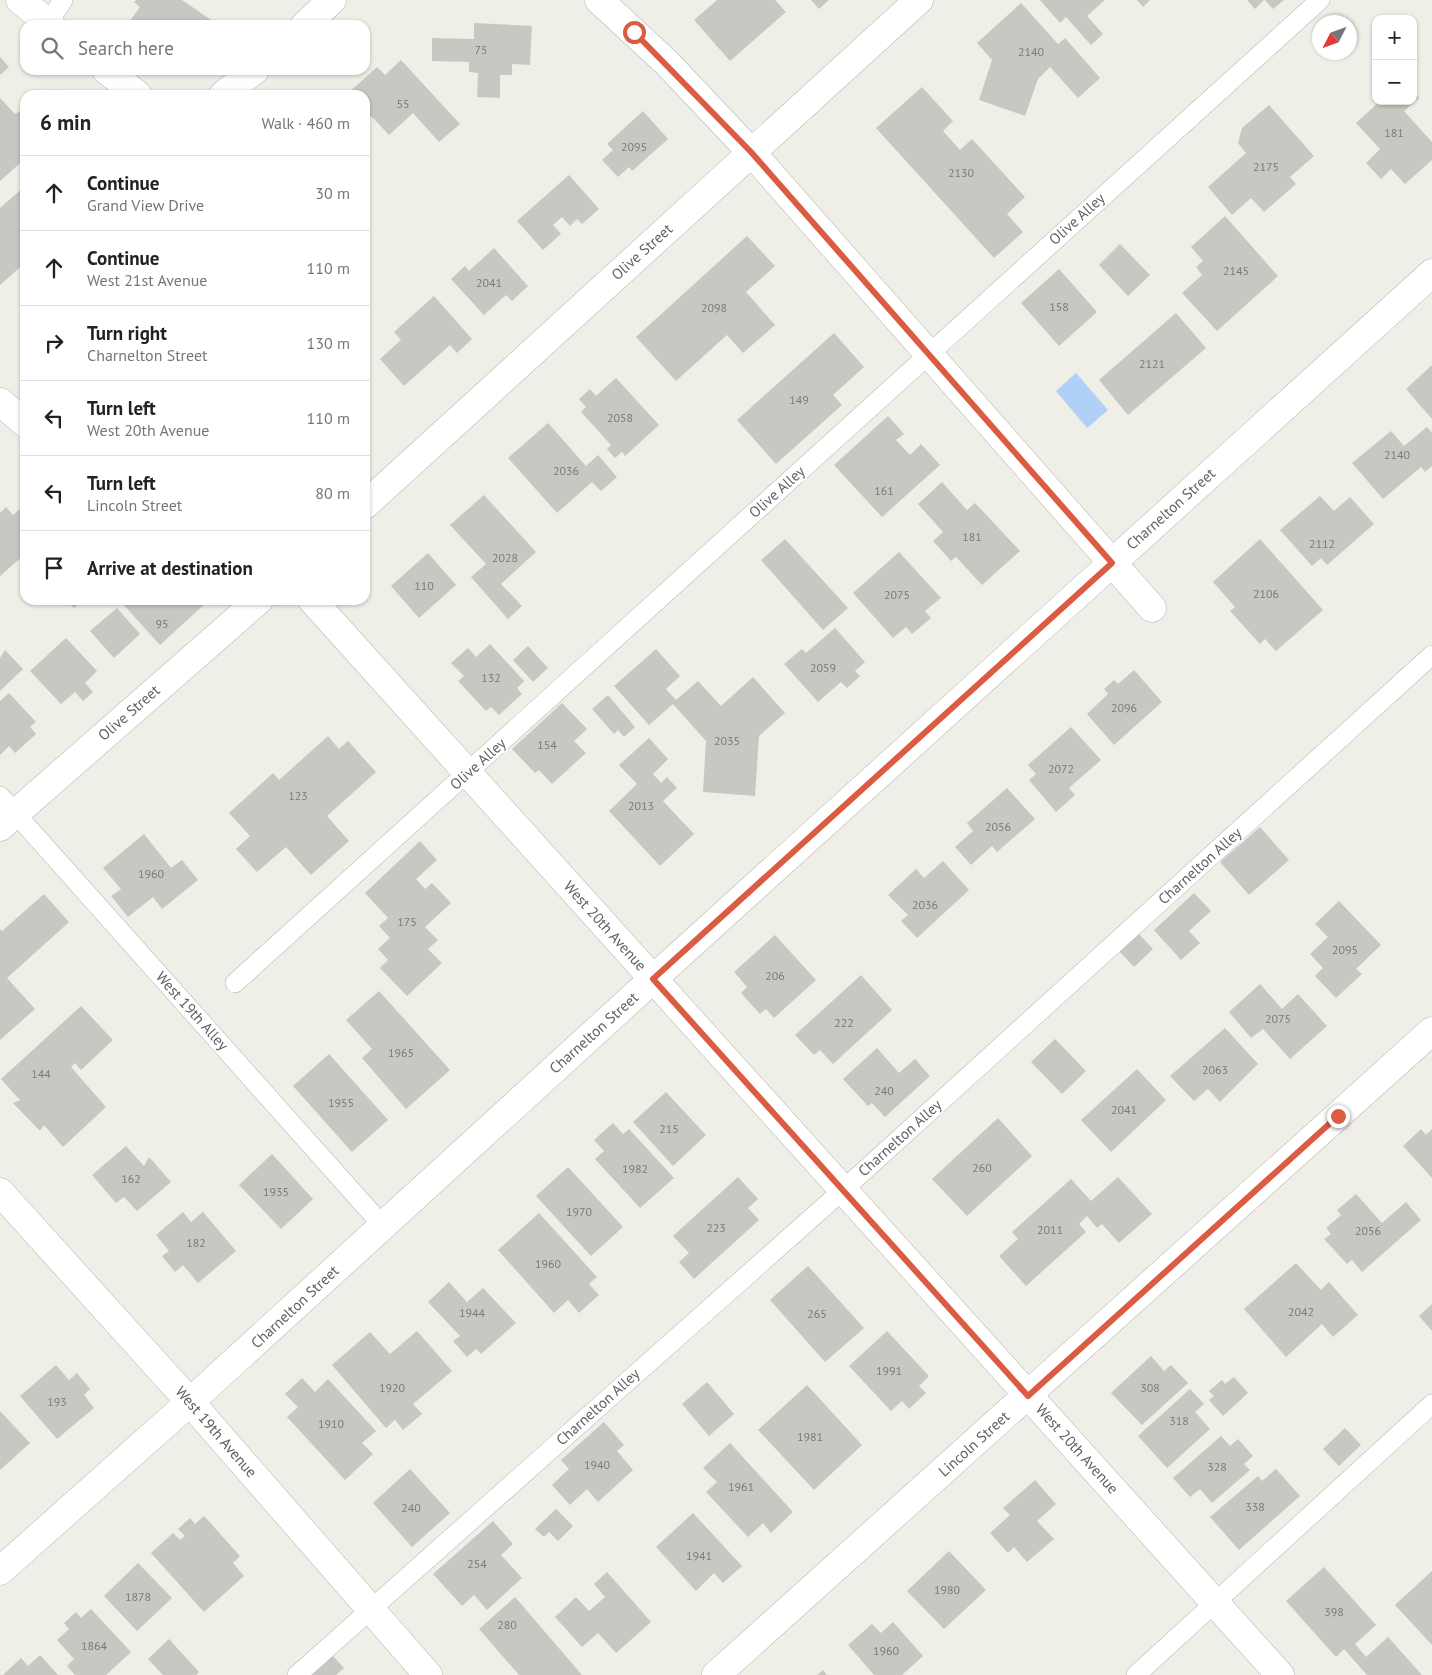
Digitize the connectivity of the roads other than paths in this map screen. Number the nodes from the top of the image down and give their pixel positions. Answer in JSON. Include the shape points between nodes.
{"nodes":[{"id":1,"x":20,"y":0,"type":"edge"},
{"id":2,"x":63,"y":0,"type":"edge"},
{"id":3,"x":332,"y":0,"type":"edge"},
{"id":4,"x":599,"y":0,"type":"edge"},
{"id":5,"x":920,"y":0,"type":"edge"},
{"id":6,"x":1320,"y":0,"type":"edge"},
{"id":7,"x":44,"y":20,"type":"edge"},
{"id":8,"x":51,"y":20,"type":"edge"},
{"id":9,"x":310,"y":20,"type":"edge"},
{"id":10,"x":112,"y":75,"type":"edge"},
{"id":11,"x":249,"y":75,"type":"edge"},
{"id":12,"x":132,"y":90,"type":"edge"},
{"id":13,"x":229,"y":90,"type":"edge"},
{"id":14,"x":751,"y":152,"type":"junction"},
{"id":15,"x":1432,"y":274,"type":"edge"},
{"id":16,"x":929,"y":353,"type":"junction"},
{"id":17,"x":0,"y":402,"type":"edge"},
{"id":18,"x":20,"y":419,"type":"edge"},
{"id":19,"x":370,"y":499,"type":"edge"},
{"id":20,"x":1112,"y":563,"type":"junction"},
{"id":21,"x":253,"y":605,"type":"edge"},
{"id":22,"x":317,"y":605,"type":"edge"},
{"id":23,"x":1152,"y":608,"type":"dead end"},
{"id":24,"x":1432,"y":655,"type":"edge"},
{"id":25,"x":468,"y":773,"type":"junction"},
{"id":26,"x":5,"y":812,"type":"edge"},
{"id":27,"x":653,"y":979,"type":"junction"},
{"id":28,"x":236,"y":983,"type":"dead end"},
{"id":29,"x":1432,"y":1031,"type":"edge"},
{"id":30,"x":843,"y":1190,"type":"junction"},
{"id":31,"x":1,"y":1195,"type":"edge"},
{"id":32,"x":383,"y":1226,"type":"junction"},
{"id":33,"x":1028,"y":1396,"type":"junction"},
{"id":34,"x":190,"y":1402,"type":"junction"},
{"id":35,"x":1432,"y":1404,"type":"edge"},
{"id":36,"x":0,"y":1571,"type":"edge"},
{"id":37,"x":1216,"y":1604,"type":"junction"},
{"id":38,"x":370,"y":1609,"type":"junction"},
{"id":39,"x":297,"y":1675,"type":"edge"},
{"id":40,"x":428,"y":1675,"type":"edge"},
{"id":41,"x":716,"y":1675,"type":"edge"},
{"id":42,"x":1136,"y":1675,"type":"edge"},
{"id":43,"x":1280,"y":1675,"type":"edge"}],
"edges":[{"from":1,"to":7,"type":"street"},
{"from":2,"to":8,"type":"lane"},
{"from":3,"to":9,"type":"street"},
{"from":4,"to":14,"type":"street","via":[[667,63]]},
{"from":5,"to":14,"type":"street","name":"Olive Street"},
{"from":6,"to":16,"type":"lane","name":"Olive Alley"},
{"from":10,"to":12,"type":"street"},
{"from":11,"to":13,"type":"street"},
{"from":14,"to":16,"type":"street"},
{"from":14,"to":19,"type":"street","name":"Olive Street"},
{"from":15,"to":20,"type":"street","name":"Charnelton Street"},
{"from":16,"to":20,"type":"street"},
{"from":16,"to":25,"type":"lane","name":"Olive Alley"},
{"from":17,"to":18,"type":"street"},
{"from":20,"to":23,"type":"street"},
{"from":20,"to":27,"type":"street","name":"Charnelton Street"},
{"from":21,"to":26,"type":"street","name":"Olive Street"},
{"from":22,"to":25,"type":"street","name":"West 20th Avenue"},
{"from":24,"to":30,"type":"lane","name":"Charnelton Alley"},
{"from":25,"to":27,"type":"street","name":"West 20th Avenue"},
{"from":25,"to":28,"type":"lane","name":"Olive Alley"},
{"from":26,"to":32,"type":"lane","name":"West 19th Alley"},
{"from":27,"to":30,"type":"street","name":"West 20th Avenue"},
{"from":27,"to":32,"type":"street","name":"Charnelton Street"},
{"from":29,"to":33,"type":"street","name":"Lincoln Street"},
{"from":30,"to":33,"type":"street","name":"West 20th Avenue"},
{"from":30,"to":38,"type":"lane","name":"Charnelton Alley"},
{"from":31,"to":34,"type":"street","name":"West 19th Avenue"},
{"from":32,"to":34,"type":"street","name":"Charnelton Street"},
{"from":33,"to":37,"type":"street","name":"West 20th Avenue"},
{"from":33,"to":41,"type":"street","name":"Lincoln Street"},
{"from":34,"to":36,"type":"street","name":"Charnelton Street"},
{"from":34,"to":38,"type":"street","name":"West 19th Avenue"},
{"from":35,"to":37,"type":"lane"},
{"from":37,"to":42,"type":"lane"},
{"from":37,"to":43,"type":"street","name":"West 20th Avenue"},
{"from":38,"to":39,"type":"lane","name":"Charnelton Alley"},
{"from":38,"to":40,"type":"street","name":"West 19th Avenue"}]}
